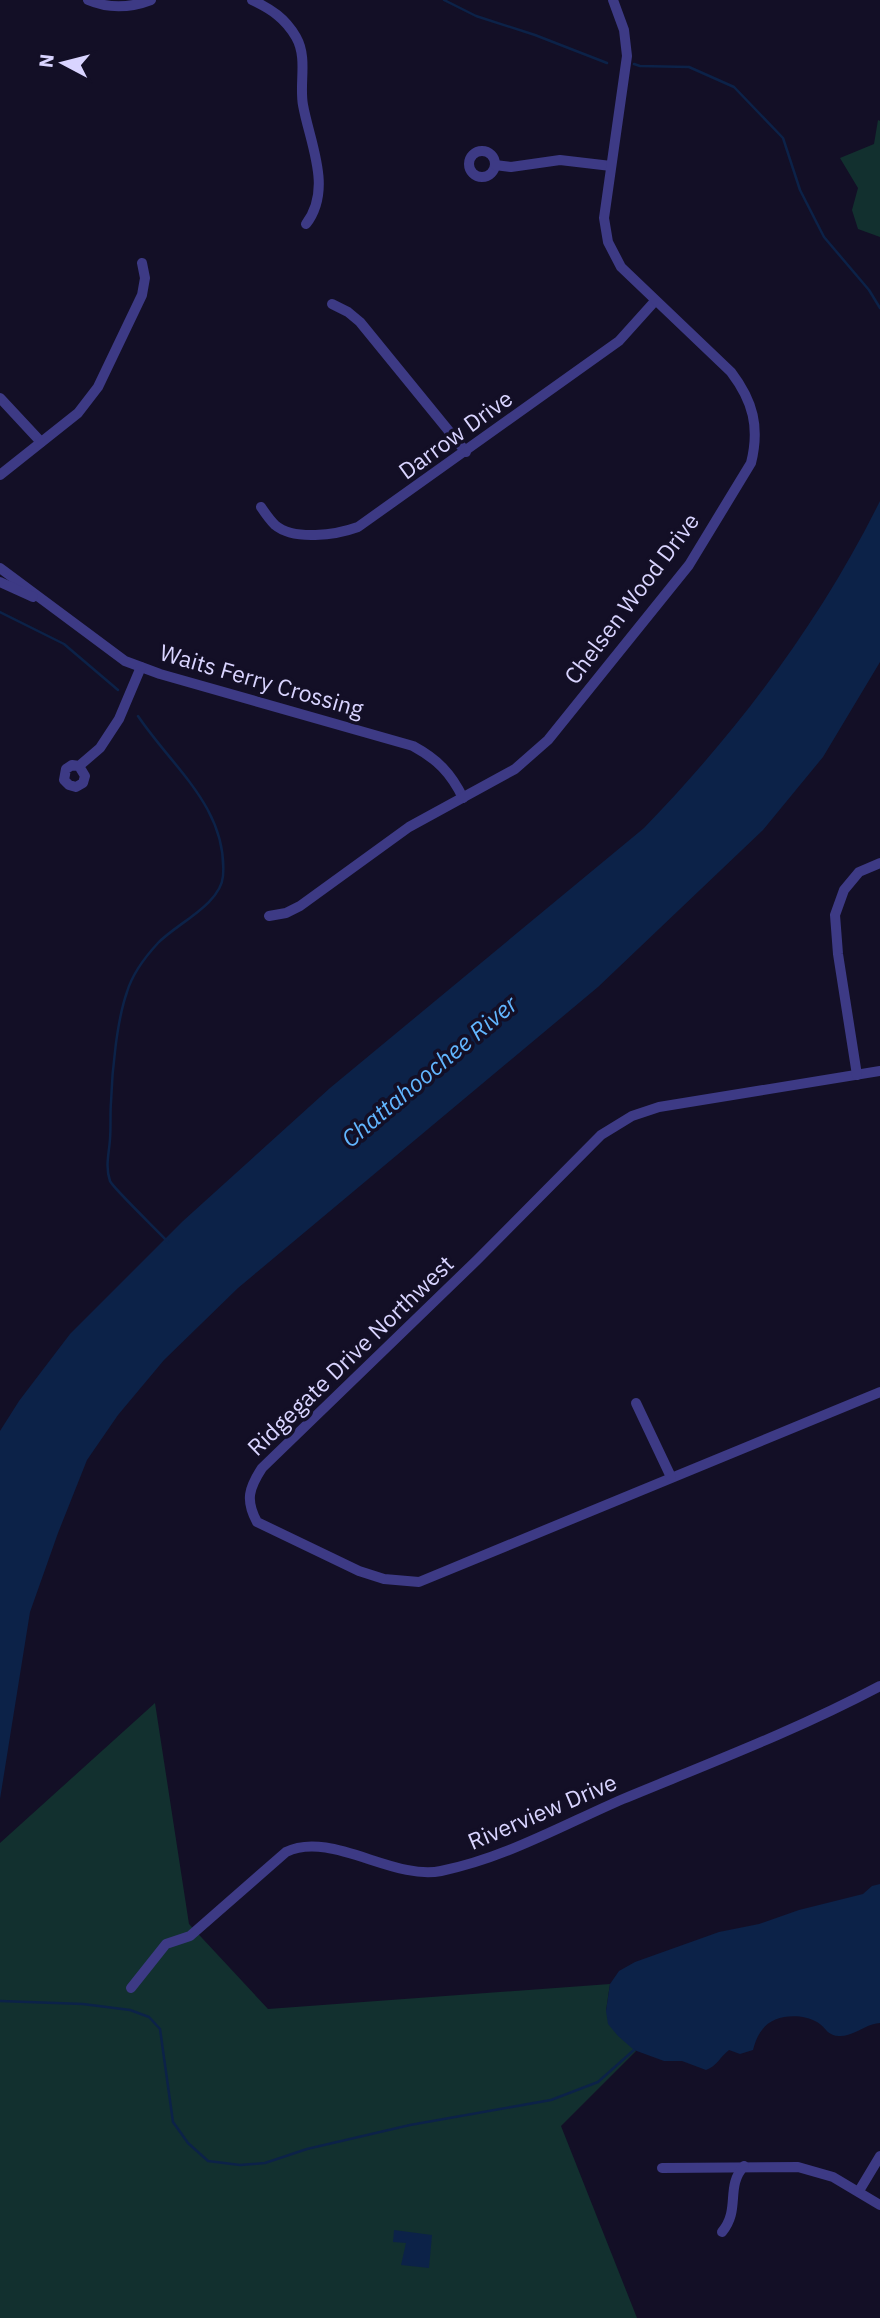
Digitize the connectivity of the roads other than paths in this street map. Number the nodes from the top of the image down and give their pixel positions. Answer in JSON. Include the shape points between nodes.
{"nodes":[{"id":1,"x":88,"y":0,"type":"edge"},
{"id":2,"x":151,"y":0,"type":"edge"},
{"id":3,"x":251,"y":0,"type":"edge"},
{"id":4,"x":613,"y":0,"type":"edge"},
{"id":5,"x":495,"y":165,"type":"dead end"},
{"id":6,"x":611,"y":166,"type":"junction"},
{"id":7,"x":306,"y":224,"type":"dead end"},
{"id":8,"x":142,"y":263,"type":"dead end"},
{"id":9,"x":656,"y":301,"type":"junction"},
{"id":10,"x":332,"y":304,"type":"dead end"},
{"id":11,"x":0,"y":398,"type":"edge"},
{"id":12,"x":41,"y":442,"type":"junction"},
{"id":13,"x":466,"y":452,"type":"junction"},
{"id":14,"x":0,"y":475,"type":"edge"},
{"id":15,"x":261,"y":508,"type":"dead end"},
{"id":16,"x":0,"y":568,"type":"edge"},
{"id":17,"x":0,"y":582,"type":"edge"},
{"id":18,"x":45,"y":603,"type":"junction"},
{"id":19,"x":141,"y":667,"type":"junction"},
{"id":20,"x":79,"y":766,"type":"dead end"},
{"id":21,"x":463,"y":797,"type":"junction"},
{"id":22,"x":880,"y":863,"type":"edge"},
{"id":23,"x":269,"y":916,"type":"dead end"},
{"id":24,"x":880,"y":1071,"type":"edge"},
{"id":25,"x":856,"y":1075,"type":"junction"},
{"id":26,"x":880,"y":1392,"type":"edge"},
{"id":27,"x":636,"y":1403,"type":"dead end"},
{"id":28,"x":671,"y":1477,"type":"junction"},
{"id":29,"x":880,"y":1686,"type":"edge"},
{"id":30,"x":131,"y":1988,"type":"dead end"},
{"id":31,"x":880,"y":2156,"type":"edge"},
{"id":32,"x":744,"y":2166,"type":"junction"},
{"id":33,"x":662,"y":2168,"type":"dead end"},
{"id":34,"x":859,"y":2191,"type":"junction"},
{"id":35,"x":880,"y":2205,"type":"edge"},
{"id":36,"x":722,"y":2232,"type":"dead end"}],
"edges":[{"from":1,"to":2,"type":"street","via":[[115,7]]},
{"from":3,"to":7,"type":"street","via":[[286,22],[303,61],[303,104],[318,176],[317,204]]},
{"from":4,"to":6,"type":"street","name":"Chelsen Wood Drive","via":[[627,56]]},
{"from":5,"to":6,"type":"street","via":[[560,160]]},
{"from":6,"to":9,"type":"street","name":"Chelsen Wood Drive","via":[[604,218],[608,242],[621,267]]},
{"from":8,"to":12,"type":"street","via":[[142,295],[98,387],[78,413]]},
{"from":9,"to":13,"type":"street","name":"Darrow Drive","via":[[620,341]]},
{"from":9,"to":21,"type":"street","name":"Chelsen Wood Drive","via":[[744,388],[756,424],[751,463],[689,565],[548,740],[515,769]]},
{"from":10,"to":13,"type":"street","via":[[360,322]]},
{"from":11,"to":12,"type":"street"},
{"from":12,"to":14,"type":"street"},
{"from":13,"to":15,"type":"street","name":"Darrow Drive","via":[[369,521],[345,532],[318,535],[283,530]]},
{"from":16,"to":18,"type":"street","name":"Waits Ferry Crossing"},
{"from":17,"to":18,"type":"street","name":"Waits Ferry Crossing"},
{"from":18,"to":19,"type":"street","name":"Waits Ferry Crossing","via":[[125,661]]},
{"from":19,"to":20,"type":"street","via":[[119,719],[100,748]]},
{"from":19,"to":21,"type":"street","name":"Waits Ferry Crossing","via":[[413,746],[443,766]]},
{"from":21,"to":23,"type":"street","name":"Chelsen Wood Drive","via":[[394,836],[300,906]]},
{"from":22,"to":25,"type":"street","via":[[859,872],[844,890],[835,915]]},
{"from":24,"to":25,"type":"street","name":"Ridgegate Drive Northwest"},
{"from":25,"to":28,"type":"street","name":"Ridgegate Drive Northwest","via":[[659,1107],[632,1116],[601,1135],[262,1468],[249,1490],[251,1513],[257,1522],[359,1571],[419,1582]]},
{"from":26,"to":28,"type":"street","name":"Ridgegate Drive Northwest"},
{"from":27,"to":28,"type":"street"},
{"from":29,"to":30,"type":"street","name":"Riverview Drive","via":[[745,1751],[479,1863],[436,1872],[400,1868],[317,1846],[296,1847],[190,1936],[166,1944]]},
{"from":31,"to":34,"type":"street"},
{"from":32,"to":33,"type":"street"},
{"from":32,"to":34,"type":"street","via":[[798,2167]]},
{"from":32,"to":36,"type":"street","via":[[736,2174],[730,2223]]},
{"from":34,"to":35,"type":"street"}]}
